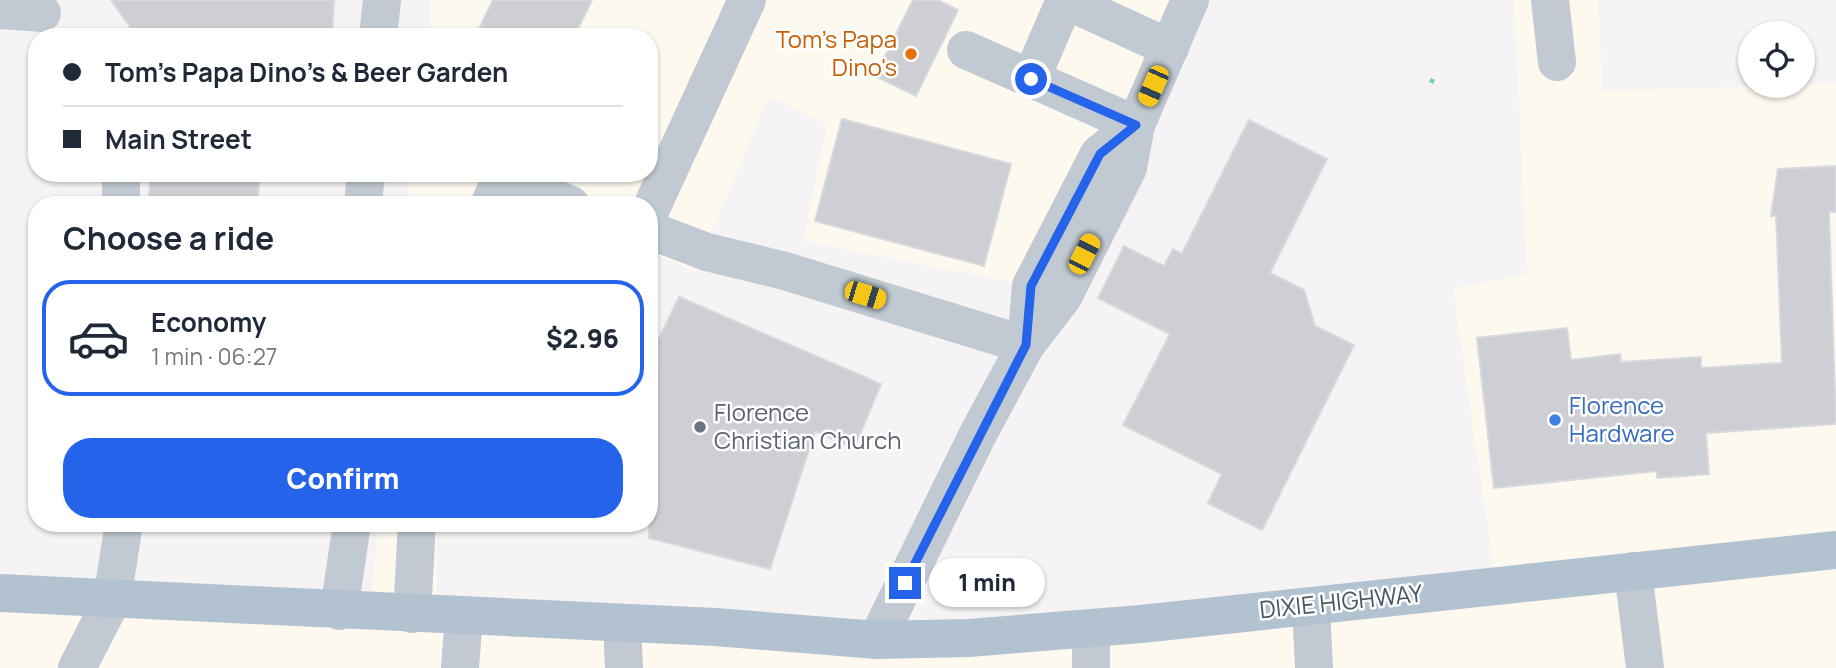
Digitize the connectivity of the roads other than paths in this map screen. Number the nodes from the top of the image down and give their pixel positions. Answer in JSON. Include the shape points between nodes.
{"nodes":[{"id":1,"x":382,"y":0,"type":"edge"},
{"id":2,"x":747,"y":0,"type":"edge"},
{"id":3,"x":1065,"y":0,"type":"edge"},
{"id":4,"x":1190,"y":0,"type":"edge"},
{"id":5,"x":1550,"y":0,"type":"edge"},
{"id":6,"x":0,"y":10,"type":"edge"},
{"id":7,"x":47,"y":17,"type":"edge"},
{"id":8,"x":379,"y":28,"type":"edge"},
{"id":9,"x":1170,"y":48,"type":"junction"},
{"id":10,"x":966,"y":50,"type":"dead end"},
{"id":11,"x":1557,"y":62,"type":"dead end"},
{"id":12,"x":1031,"y":79,"type":"junction"},
{"id":13,"x":1136,"y":125,"type":"junction"},
{"id":14,"x":516,"y":182,"type":"edge"},
{"id":15,"x":550,"y":196,"type":"edge"},
{"id":16,"x":657,"y":196,"type":"edge"},
{"id":17,"x":658,"y":233,"type":"edge"},
{"id":18,"x":1026,"y":345,"type":"junction"},
{"id":19,"x":123,"y":532,"type":"edge"},
{"id":20,"x":351,"y":532,"type":"edge"},
{"id":21,"x":417,"y":532,"type":"edge"},
{"id":22,"x":1836,"y":550,"type":"edge"},
{"id":23,"x":1633,"y":571,"type":"junction"},
{"id":24,"x":0,"y":593,"type":"edge"},
{"id":25,"x":112,"y":600,"type":"junction"},
{"id":26,"x":1311,"y":606,"type":"junction"},
{"id":27,"x":339,"y":611,"type":"junction"},
{"id":28,"x":412,"y":614,"type":"junction"},
{"id":29,"x":464,"y":616,"type":"junction"},
{"id":30,"x":622,"y":623,"type":"junction"},
{"id":31,"x":1091,"y":628,"type":"junction"},
{"id":32,"x":870,"y":654,"type":"edge"},
{"id":33,"x":77,"y":668,"type":"edge"},
{"id":34,"x":460,"y":668,"type":"edge"},
{"id":35,"x":624,"y":668,"type":"edge"},
{"id":36,"x":1091,"y":668,"type":"edge"},
{"id":37,"x":1314,"y":668,"type":"edge"},
{"id":38,"x":1645,"y":668,"type":"edge"}],
"edges":[{"from":1,"to":8,"type":"street"},
{"from":2,"to":16,"type":"street"},
{"from":3,"to":9,"type":"street"},
{"from":3,"to":12,"type":"street"},
{"from":4,"to":9,"type":"street"},
{"from":5,"to":11,"type":"street"},
{"from":6,"to":7,"type":"street"},
{"from":9,"to":13,"type":"street"},
{"from":10,"to":12,"type":"street"},
{"from":12,"to":13,"type":"street"},
{"from":13,"to":18,"type":"street","via":[[1100,154],[1031,286]]},
{"from":14,"to":15,"type":"street"},
{"from":17,"to":18,"type":"street"},
{"from":18,"to":32,"type":"street"},
{"from":19,"to":25,"type":"street"},
{"from":20,"to":27,"type":"street"},
{"from":21,"to":28,"type":"street"},
{"from":22,"to":23,"type":"main road","name":"DIXIE HIGHWAY"},
{"from":23,"to":26,"type":"main road","name":"DIXIE HIGHWAY"},
{"from":23,"to":38,"type":"street"},
{"from":24,"to":25,"type":"main road","name":"DIXIE HIGHWAY"},
{"from":25,"to":27,"type":"main road","name":"DIXIE HIGHWAY"},
{"from":25,"to":33,"type":"street"},
{"from":26,"to":31,"type":"main road","name":"DIXIE HIGHWAY"},
{"from":26,"to":37,"type":"street"},
{"from":27,"to":28,"type":"main road","name":"DIXIE HIGHWAY"},
{"from":28,"to":29,"type":"main road","name":"DIXIE HIGHWAY"},
{"from":29,"to":30,"type":"main road","name":"DIXIE HIGHWAY"},
{"from":29,"to":34,"type":"street"},
{"from":30,"to":32,"type":"main road","name":"DIXIE HIGHWAY"},
{"from":30,"to":35,"type":"street"},
{"from":31,"to":32,"type":"main road","name":"DIXIE HIGHWAY","via":[[969,638]]},
{"from":31,"to":36,"type":"street"}]}
